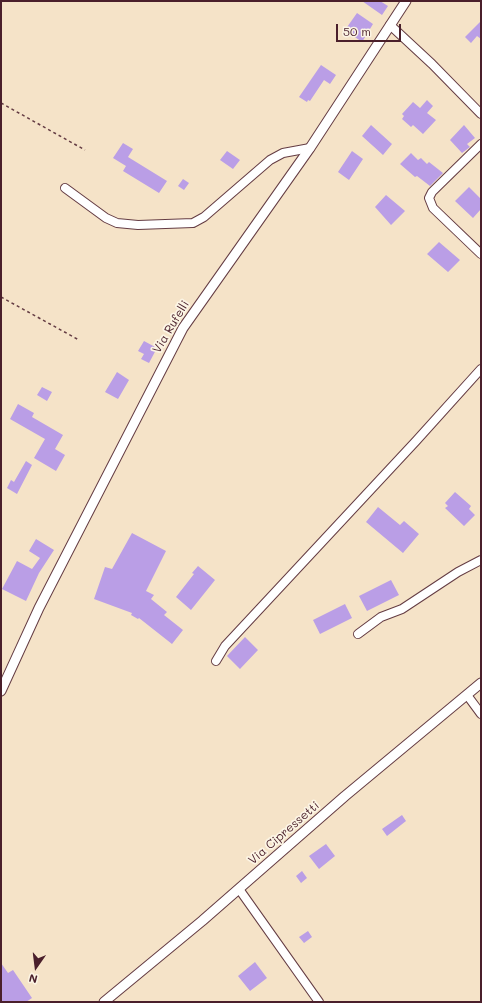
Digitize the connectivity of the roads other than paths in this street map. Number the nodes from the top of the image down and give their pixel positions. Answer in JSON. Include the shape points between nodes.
{"nodes":[{"id":1,"x":406,"y":1,"type":"edge"},
{"id":2,"x":390,"y":25,"type":"junction"},
{"id":3,"x":481,"y":114,"type":"edge"},
{"id":4,"x":481,"y":144,"type":"edge"},
{"id":5,"x":310,"y":148,"type":"junction"},
{"id":6,"x":65,"y":188,"type":"dead end"},
{"id":7,"x":481,"y":254,"type":"edge"},
{"id":8,"x":481,"y":369,"type":"edge"},
{"id":9,"x":481,"y":560,"type":"edge"},
{"id":10,"x":358,"y":634,"type":"dead end"},
{"id":11,"x":216,"y":661,"type":"dead end"},
{"id":12,"x":481,"y":683,"type":"edge"},
{"id":13,"x":1,"y":691,"type":"edge"},
{"id":14,"x":466,"y":695,"type":"junction"},
{"id":15,"x":481,"y":714,"type":"edge"},
{"id":16,"x":239,"y":889,"type":"junction"},
{"id":17,"x":104,"y":1002,"type":"edge"},
{"id":18,"x":319,"y":1002,"type":"edge"}],
"edges":[{"from":1,"to":2,"type":"street","name":"Via Rufelli"},
{"from":2,"to":3,"type":"street"},
{"from":2,"to":5,"type":"street","name":"Via Rufelli"},
{"from":4,"to":7,"type":"street","via":[[432,192],[429,198],[433,208]]},
{"from":5,"to":6,"type":"street","via":[[283,153],[270,160],[204,217],[193,223],[138,226],[117,223]]},
{"from":5,"to":13,"type":"street","name":"Via Rufelli","via":[[194,310],[177,338],[40,608]]},
{"from":8,"to":11,"type":"street","via":[[225,646]]},
{"from":9,"to":10,"type":"street","via":[[402,609],[381,617]]},
{"from":12,"to":14,"type":"street","name":"Via Cipressetti"},
{"from":14,"to":15,"type":"street"},
{"from":14,"to":16,"type":"street","name":"Via Cipressetti"},
{"from":16,"to":17,"type":"street","name":"Via Cipressetti"},
{"from":16,"to":18,"type":"street"}]}
